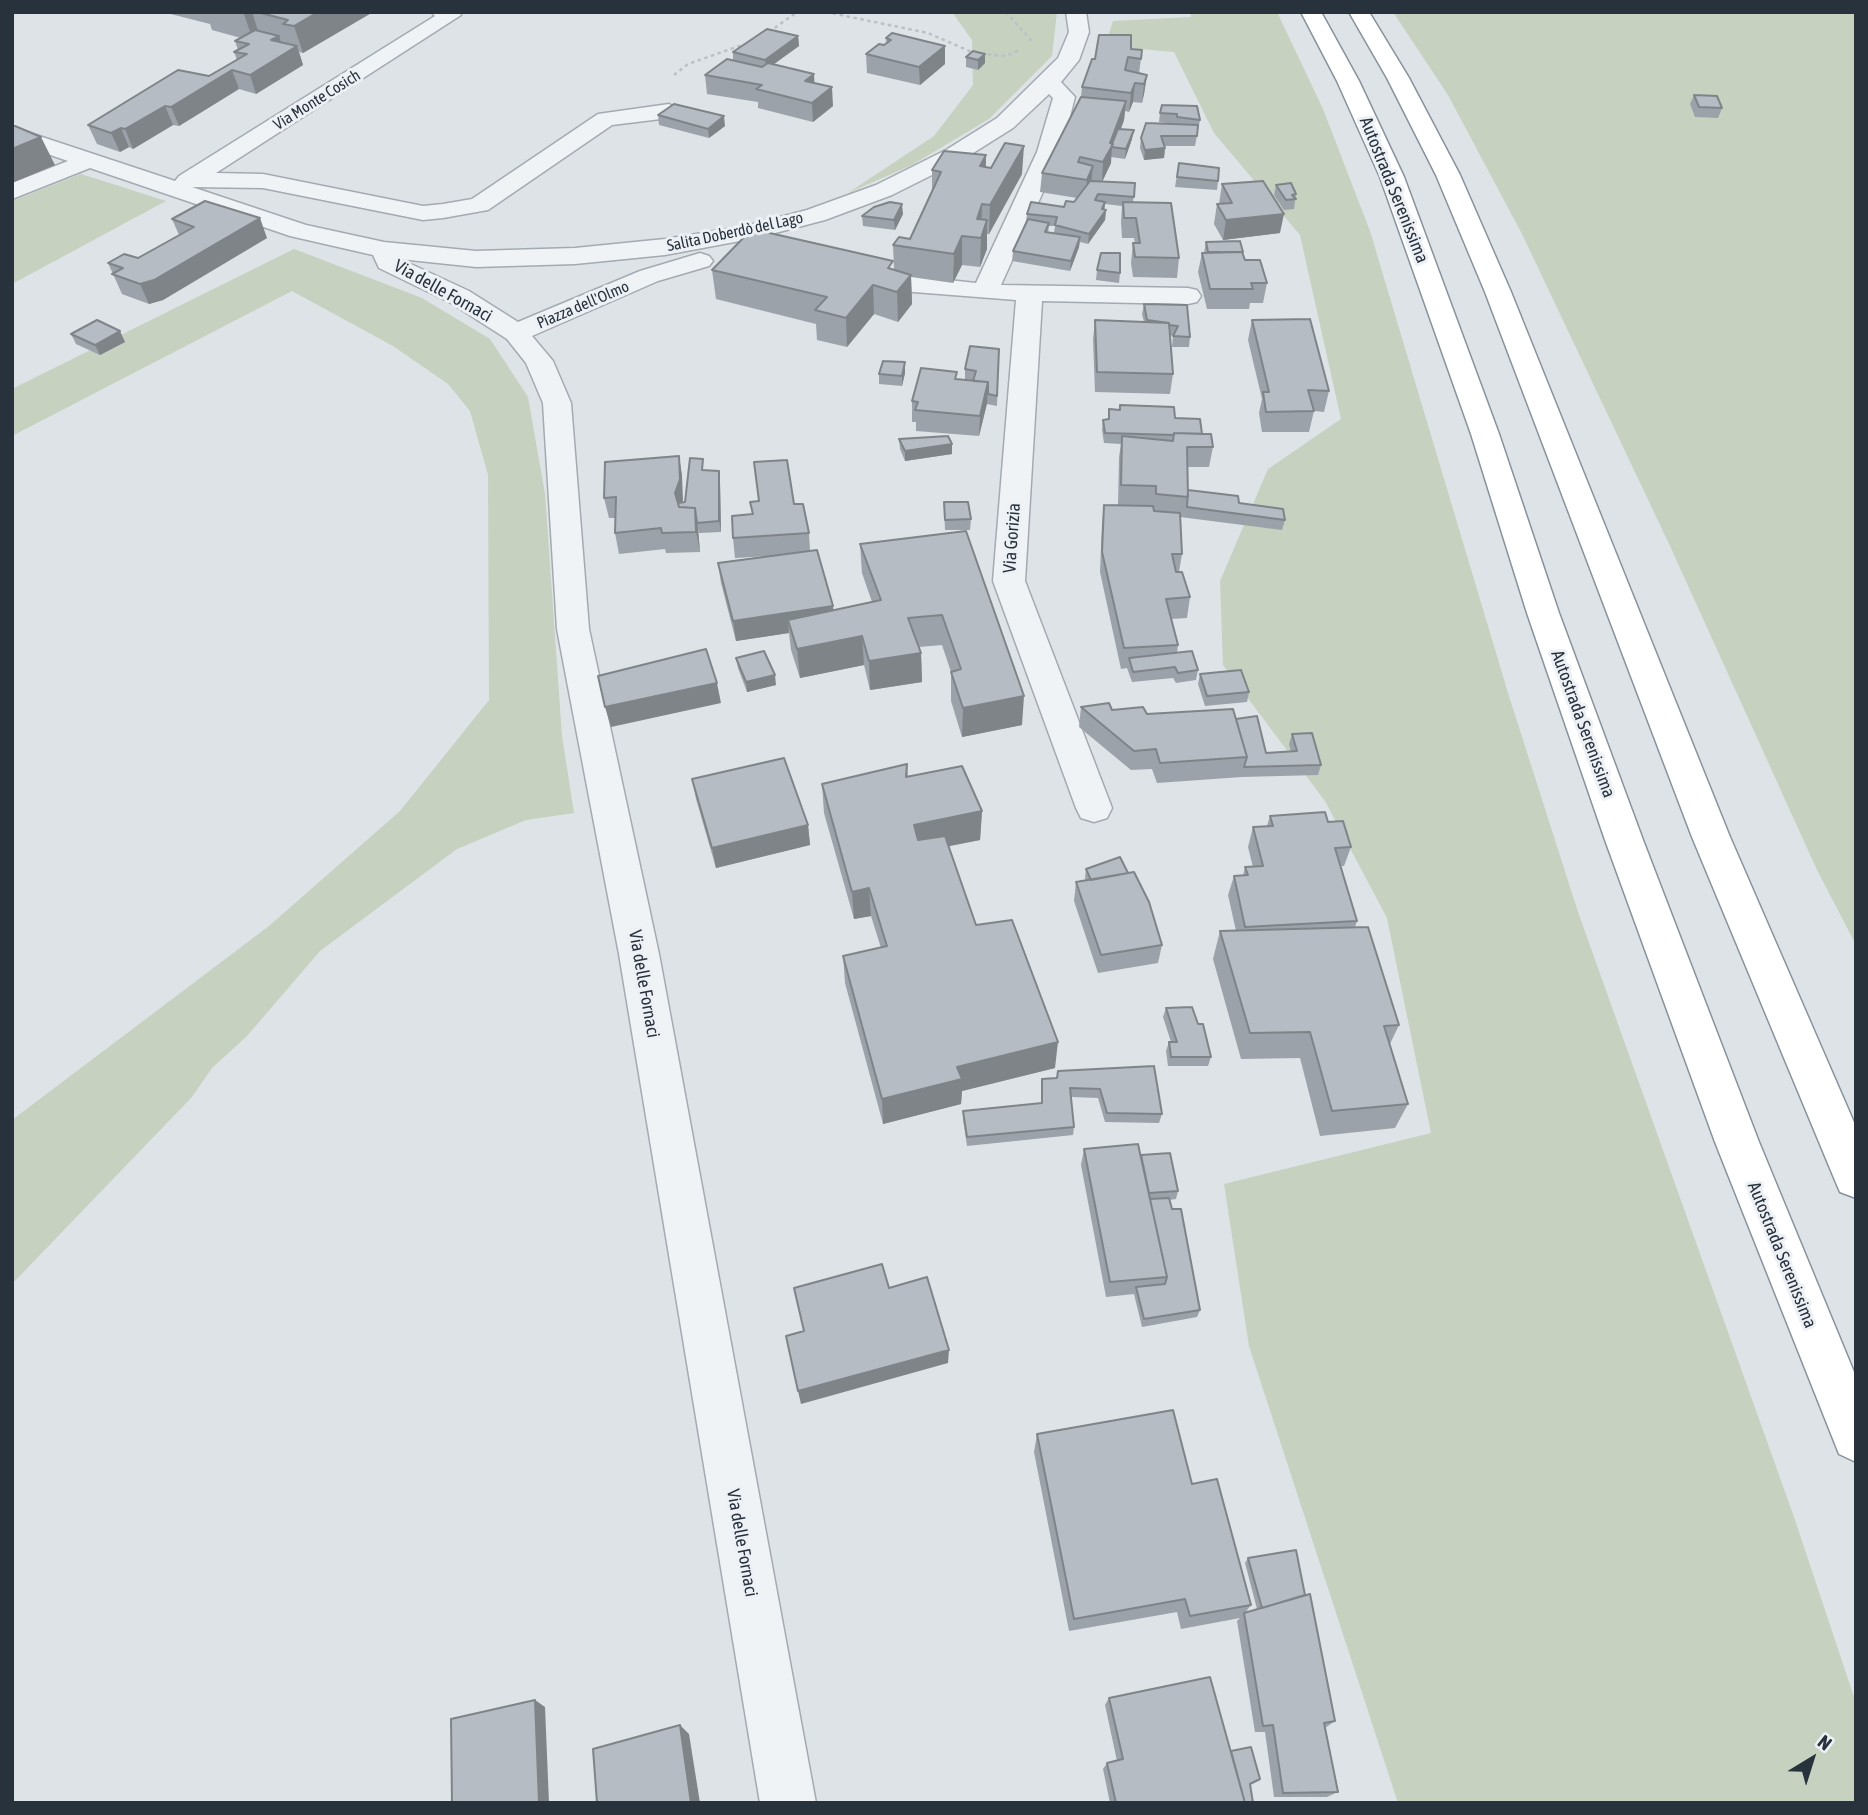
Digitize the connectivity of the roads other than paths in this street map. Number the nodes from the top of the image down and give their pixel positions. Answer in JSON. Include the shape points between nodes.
{"nodes":[{"id":1,"x":441,"y":12,"type":"edge"},
{"id":2,"x":1076,"y":12,"type":"edge"},
{"id":3,"x":1311,"y":12,"type":"edge"},
{"id":4,"x":1359,"y":12,"type":"edge"},
{"id":5,"x":1049,"y":82,"type":"junction"},
{"id":6,"x":669,"y":111,"type":"edge"},
{"id":7,"x":12,"y":134,"type":"edge"},
{"id":8,"x":90,"y":160,"type":"junction"},
{"id":9,"x":183,"y":185,"type":"junction"},
{"id":10,"x":12,"y":192,"type":"edge"},
{"id":11,"x":384,"y":250,"type":"junction"},
{"id":12,"x":760,"y":254,"type":"edge"},
{"id":13,"x":838,"y":268,"type":"edge"},
{"id":14,"x":985,"y":292,"type":"junction"},
{"id":15,"x":1029,"y":295,"type":"junction"},
{"id":16,"x":1188,"y":296,"type":"dead end"},
{"id":17,"x":516,"y":333,"type":"junction"},
{"id":18,"x":1094,"y":808,"type":"dead end"},
{"id":19,"x":1856,"y":1178,"type":"edge"},
{"id":20,"x":1856,"y":1437,"type":"edge"},
{"id":21,"x":788,"y":1803,"type":"edge"}],
"edges":[{"from":1,"to":9,"type":"street","name":"Via Monte Cosich","via":[[451,15]]},
{"from":2,"to":5,"type":"street","name":"Salita Doberdò del Lago","via":[[1079,32],[1068,60]]},
{"from":3,"to":20,"type":"highway","name":"Autostrada Serenissima","via":[[1397,190],[1624,840],[1737,1142]]},
{"from":4,"to":19,"type":"highway","via":[[1448,175],[1711,837]]},
{"from":5,"to":11,"type":"street","name":"Salita Doberdò del Lago","via":[[1005,123],[884,190],[747,233],[575,256],[476,259]]},
{"from":5,"to":14,"type":"street","via":[[1064,97],[1049,152]]},
{"from":6,"to":9,"type":"street","via":[[606,119],[479,205],[443,211],[424,213],[263,181]]},
{"from":7,"to":8,"type":"street"},
{"from":8,"to":9,"type":"street"},
{"from":8,"to":10,"type":"street"},
{"from":9,"to":11,"type":"street","via":[[299,231]]},
{"from":11,"to":17,"type":"street","name":"Via delle Fornaci","via":[[388,263],[460,297]]},
{"from":12,"to":17,"type":"street","name":"Piazza dell'Olmo","via":[[746,252],[649,276]]},
{"from":13,"to":14,"type":"street","via":[[901,283]]},
{"from":14,"to":15,"type":"street"},
{"from":15,"to":16,"type":"street"},
{"from":15,"to":18,"type":"street","name":"Via Gorizia","via":[[1009,581]]},
{"from":17,"to":21,"type":"street","name":"Via delle Fornaci","via":[[539,361],[557,403],[573,629],[639,954]]}]}
